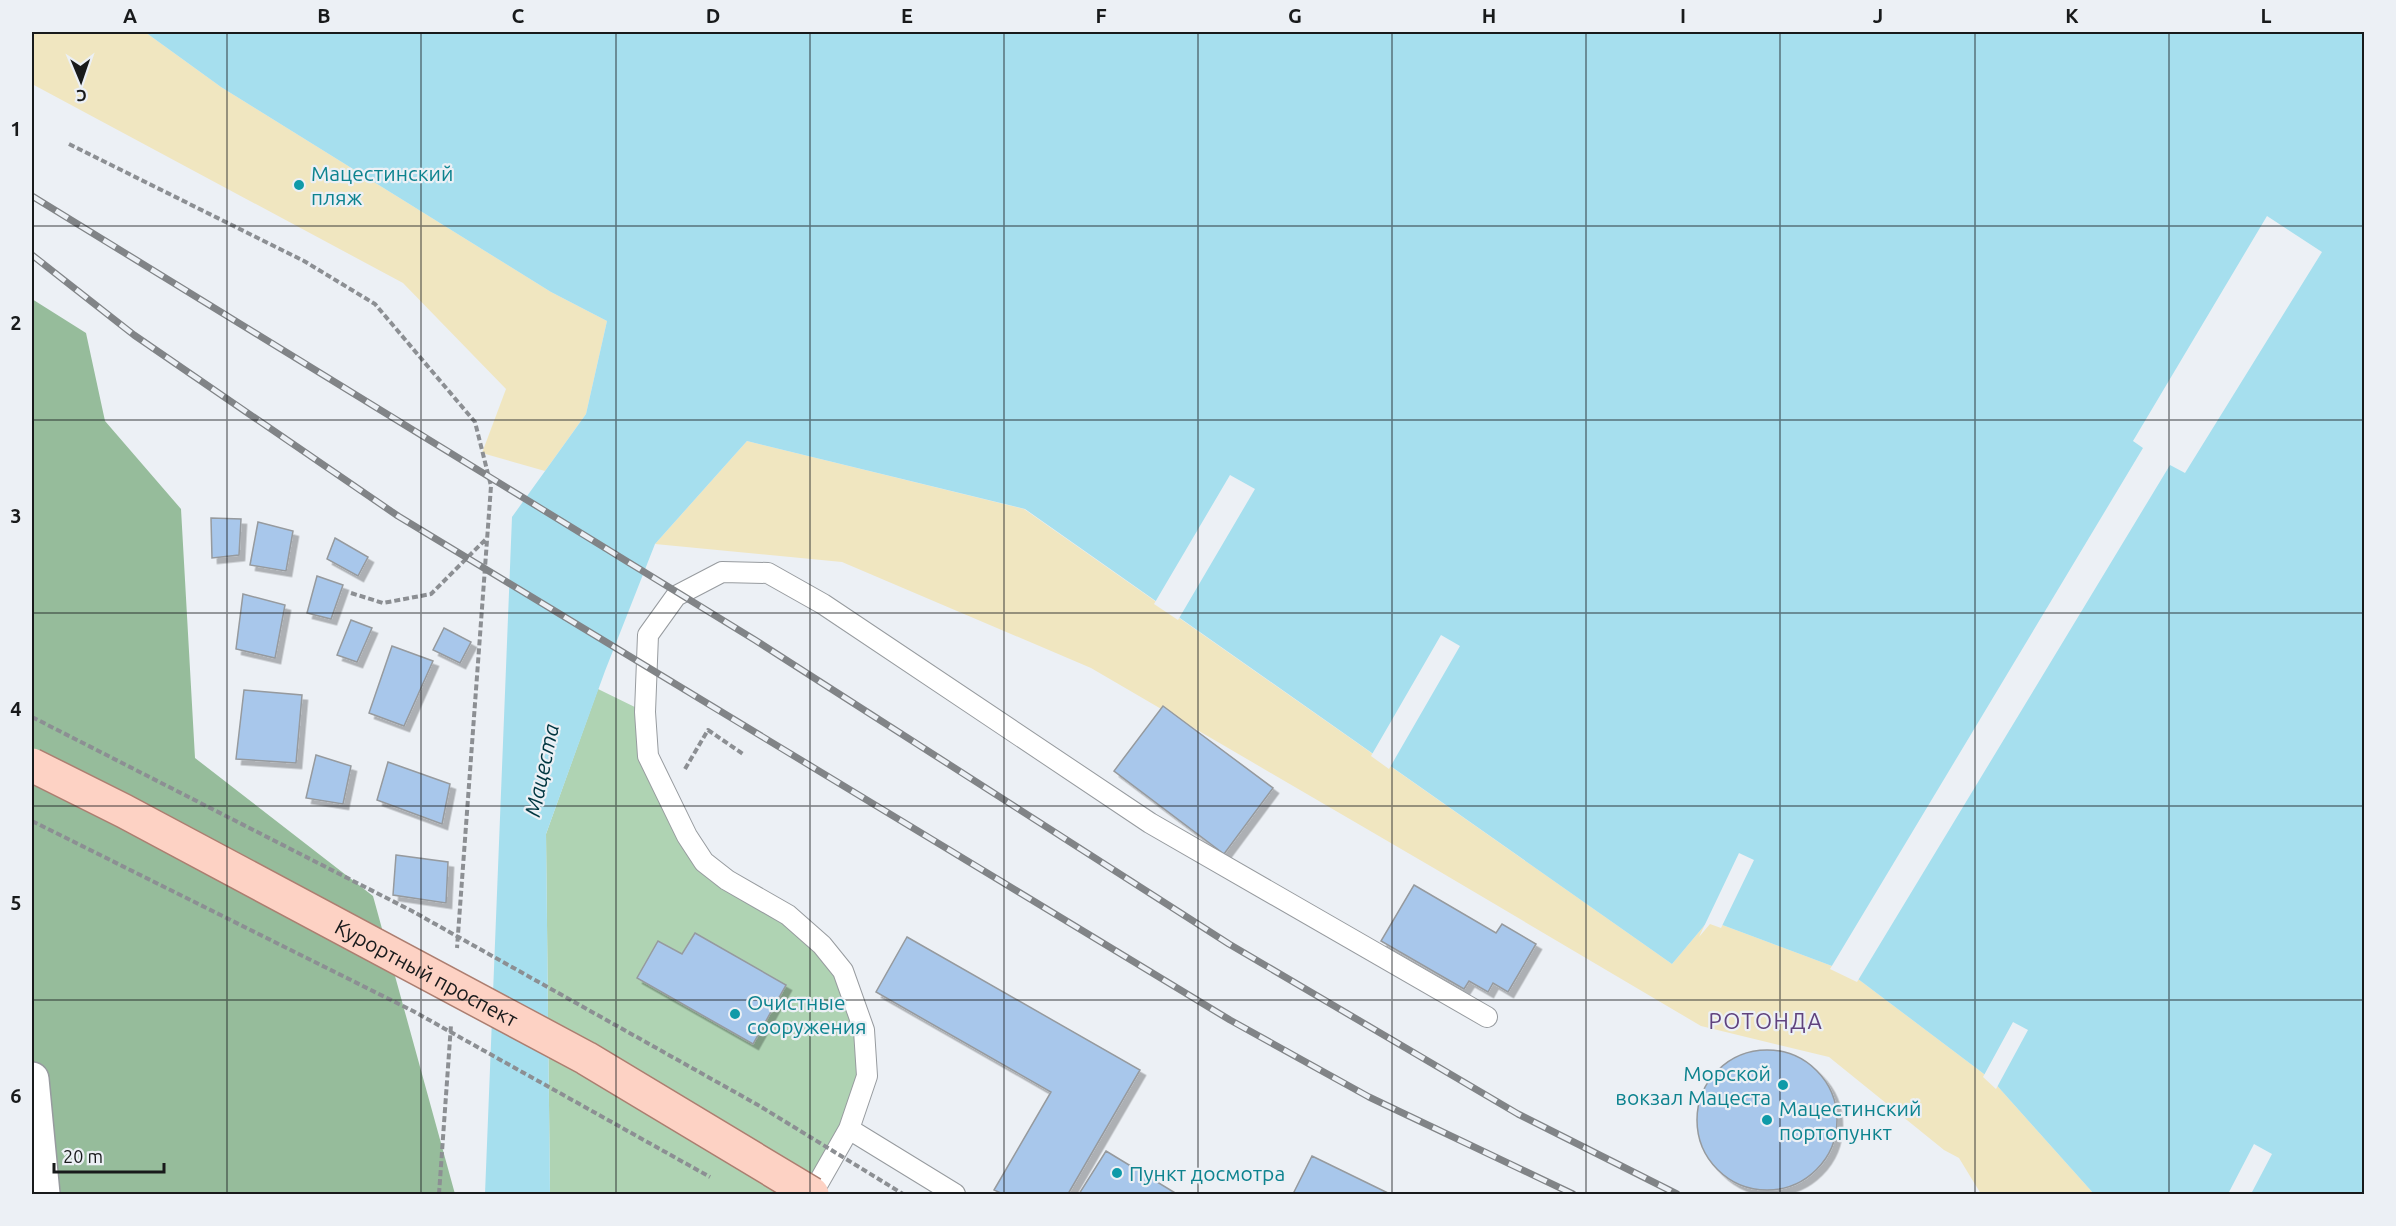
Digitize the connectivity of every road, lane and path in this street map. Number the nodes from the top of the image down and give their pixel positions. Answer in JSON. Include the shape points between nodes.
{"nodes":[{"id":1,"x":69,"y":144,"type":"dead end"},
{"id":2,"x":488,"y":537,"type":"junction"},
{"id":3,"x":351,"y":593,"type":"dead end"},
{"id":4,"x":32,"y":717,"type":"edge"},
{"id":5,"x":743,"y":754,"type":"dead end"},
{"id":6,"x":32,"y":765,"type":"edge"},
{"id":7,"x":668,"y":798,"type":"junction"},
{"id":8,"x":32,"y":821,"type":"edge"},
{"id":9,"x":456,"y":960,"type":"dead end"},
{"id":10,"x":1487,"y":1017,"type":"dead end"},
{"id":11,"x":452,"y":1018,"type":"dead end"},
{"id":12,"x":32,"y":1079,"type":"edge"},
{"id":13,"x":849,"y":1129,"type":"junction"},
{"id":14,"x":710,"y":1178,"type":"dead end"},
{"id":15,"x":43,"y":1194,"type":"edge"},
{"id":16,"x":439,"y":1194,"type":"edge"},
{"id":17,"x":812,"y":1194,"type":"edge"},
{"id":18,"x":903,"y":1194,"type":"edge"},
{"id":19,"x":956,"y":1194,"type":"edge"}],
"edges":[{"from":1,"to":2,"type":"path","via":[[304,261],[375,304],[475,422],[491,486]]},
{"from":2,"to":3,"type":"path","via":[[431,594],[383,603]]},
{"from":2,"to":9,"type":"path"},
{"from":4,"to":18,"type":"path","bridge":true,"via":[[412,911],[758,1105]]},
{"from":5,"to":7,"type":"path","via":[[708,730]]},
{"from":6,"to":17,"type":"main road","name":"Курортный проспект","bridge":true,"via":[[586,1059]]},
{"from":7,"to":10,"type":"lane","via":[[648,756],[648,635],[676,596],[722,572],[768,573],[823,604],[1150,823]]},
{"from":7,"to":13,"type":"lane","via":[[704,862],[788,915],[822,945],[843,971],[864,1030],[867,1076]]},
{"from":8,"to":14,"type":"path","bridge":true,"via":[[413,1011]]},
{"from":11,"to":16,"type":"path"},
{"from":12,"to":15,"type":"street"},
{"from":13,"to":17,"type":"lane"},
{"from":13,"to":19,"type":"lane"}]}
